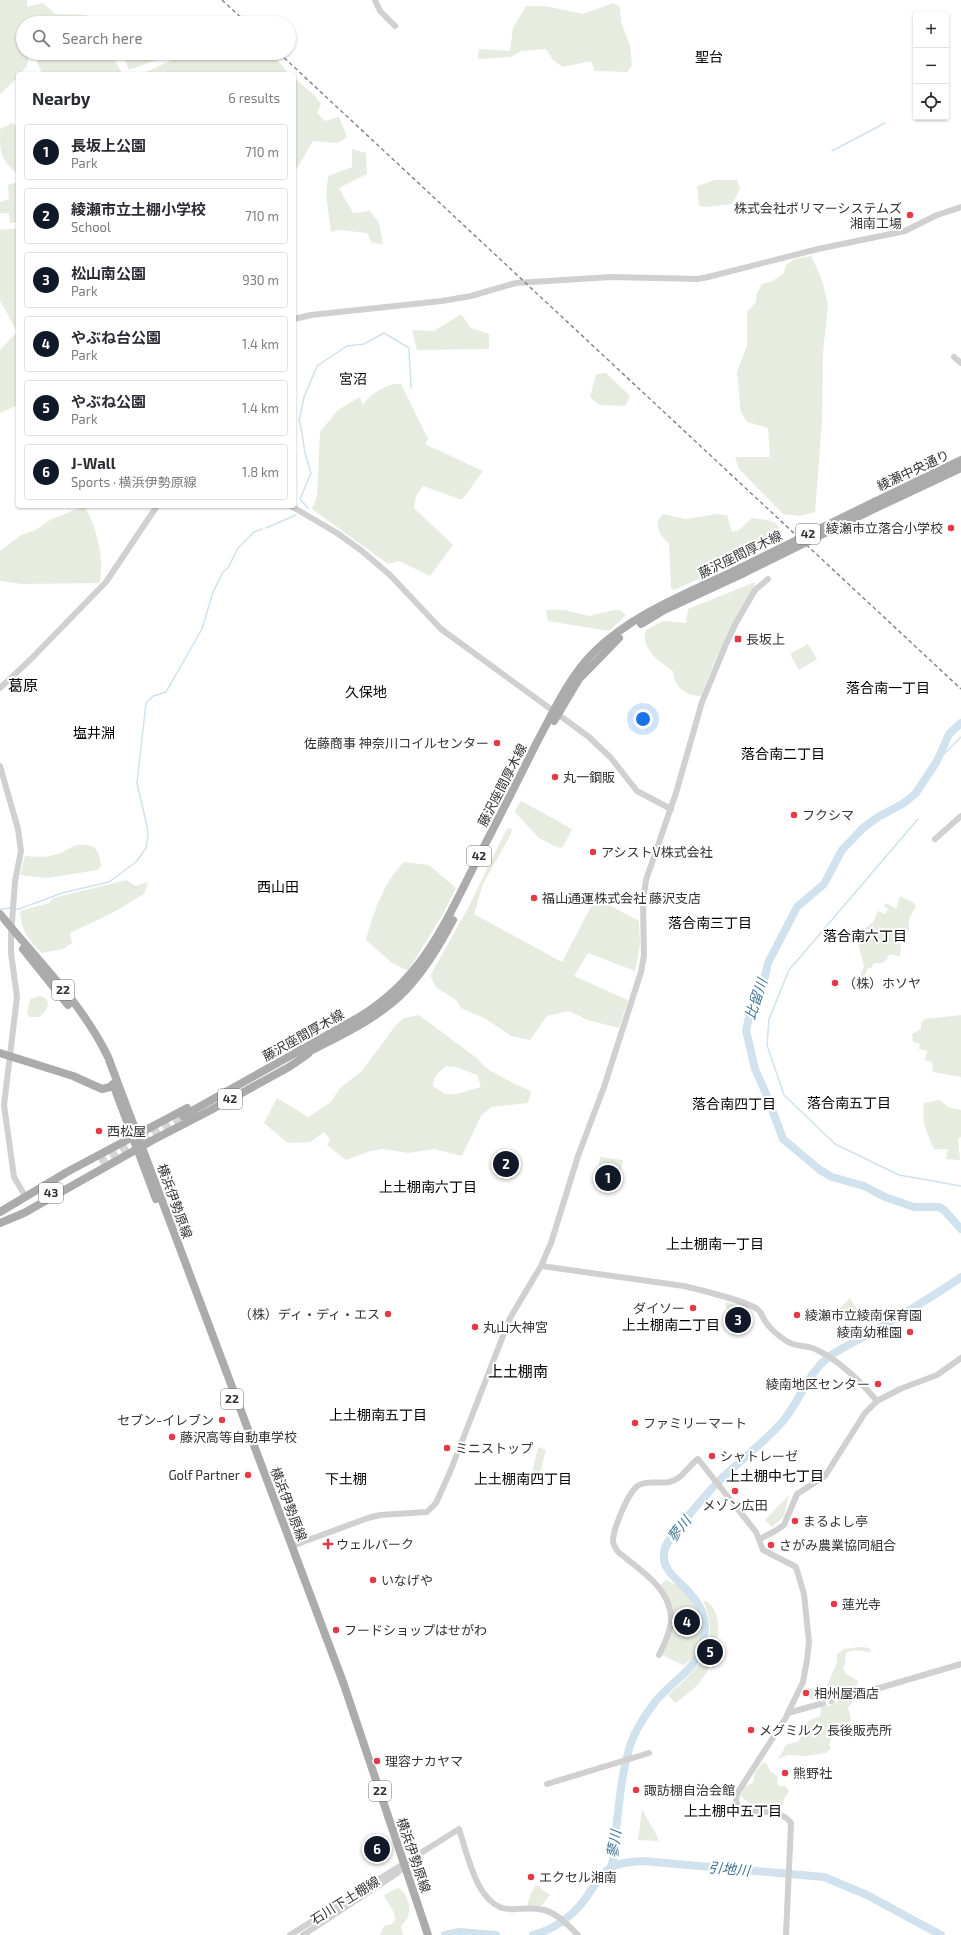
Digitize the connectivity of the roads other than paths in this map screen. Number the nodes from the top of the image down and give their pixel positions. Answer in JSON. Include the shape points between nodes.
{"nodes":[{"id":1,"x":375,"y":0,"type":"edge"},
{"id":2,"x":395,"y":26,"type":"dead end"},
{"id":3,"x":961,"y":207,"type":"edge"},
{"id":4,"x":296,"y":319,"type":"edge"},
{"id":5,"x":954,"y":357,"type":"dead end"},
{"id":6,"x":961,"y":363,"type":"edge"},
{"id":7,"x":961,"y":460,"type":"edge"},
{"id":8,"x":961,"y":468,"type":"edge"},
{"id":9,"x":875,"y":505,"type":"junction"},
{"id":10,"x":156,"y":508,"type":"edge"},
{"id":11,"x":294,"y":508,"type":"edge"},
{"id":12,"x":768,"y":579,"type":"dead end"},
{"id":13,"x":0,"y":688,"type":"edge"},
{"id":14,"x":556,"y":712,"type":"junction"},
{"id":15,"x":0,"y":766,"type":"edge"},
{"id":16,"x":671,"y":809,"type":"junction"},
{"id":17,"x":961,"y":816,"type":"edge"},
{"id":18,"x":935,"y":839,"type":"dead end"},
{"id":19,"x":0,"y":914,"type":"edge"},
{"id":20,"x":0,"y":922,"type":"edge"},
{"id":21,"x":12,"y":932,"type":"junction"},
{"id":22,"x":315,"y":1045,"type":"junction"},
{"id":23,"x":0,"y":1053,"type":"edge"},
{"id":24,"x":10,"y":1056,"type":"junction"},
{"id":25,"x":116,"y":1085,"type":"junction"},
{"id":26,"x":184,"y":1118,"type":"tunnel mouth"},
{"id":27,"x":135,"y":1137,"type":"junction"},
{"id":28,"x":140,"y":1148,"type":"junction"},
{"id":29,"x":25,"y":1196,"type":"junction"},
{"id":30,"x":0,"y":1212,"type":"edge"},
{"id":31,"x":0,"y":1215,"type":"edge"},
{"id":32,"x":0,"y":1222,"type":"edge"},
{"id":33,"x":541,"y":1266,"type":"junction"},
{"id":34,"x":961,"y":1358,"type":"edge"},
{"id":35,"x":877,"y":1401,"type":"junction"},
{"id":36,"x":760,"y":1539,"type":"junction"},
{"id":37,"x":292,"y":1546,"type":"junction"},
{"id":38,"x":659,"y":1655,"type":"dead end"},
{"id":39,"x":961,"y":1664,"type":"edge"},
{"id":40,"x":876,"y":1689,"type":"tunnel mouth"},
{"id":41,"x":820,"y":1704,"type":"tunnel mouth"},
{"id":42,"x":788,"y":1713,"type":"junction"},
{"id":43,"x":649,"y":1753,"type":"dead end"},
{"id":44,"x":547,"y":1784,"type":"dead end"},
{"id":45,"x":404,"y":1865,"type":"junction"},
{"id":46,"x":290,"y":1935,"type":"edge"},
{"id":47,"x":303,"y":1935,"type":"edge"},
{"id":48,"x":426,"y":1935,"type":"edge"},
{"id":49,"x":578,"y":1935,"type":"edge"},
{"id":50,"x":786,"y":1935,"type":"edge"}],
"edges":[{"from":1,"to":2,"type":"street","via":[[380,11]]},
{"from":3,"to":4,"type":"street","via":[[937,215],[905,231],[818,249],[708,277],[611,277],[516,283],[442,301]]},
{"from":5,"to":6,"type":"street"},
{"from":7,"to":9,"type":"main road","name":"綾瀬中央通り","number":"42"},
{"from":8,"to":9,"type":"main road","name":"綾瀬中央通り","number":"42"},
{"from":9,"to":14,"type":"main road","name":"藤沢座間厚木線","number":"42","bridge":true,"via":[[743,570],[659,607],[626,627],[584,664],[566,688]]},
{"from":10,"to":13,"type":"street","via":[[106,582]]},
{"from":11,"to":14,"type":"street","via":[[362,551],[441,629]]},
{"from":12,"to":16,"type":"street","via":[[755,590],[726,644],[702,702]]},
{"from":14,"to":16,"type":"street","via":[[601,747],[637,791]]},
{"from":14,"to":22,"type":"main road","name":"藤沢座間厚木線","number":"42","via":[[441,942],[425,966],[405,991],[384,1008]]},
{"from":15,"to":21,"type":"street","via":[[21,851],[15,881]]},
{"from":16,"to":33,"type":"street","via":[[644,893],[644,946],[641,972],[604,1087],[585,1134],[556,1230]]},
{"from":17,"to":18,"type":"street"},
{"from":19,"to":21,"type":"main road","name":"横浜伊勢原線","number":"22"},
{"from":20,"to":21,"type":"main road","name":"横浜伊勢原線","number":"22"},
{"from":21,"to":24,"type":"street","via":[[11,953],[16,997]]},
{"from":21,"to":25,"type":"main road","name":"横浜伊勢原線","number":"22","via":[[47,970],[91,1027],[105,1051]]},
{"from":22,"to":26,"type":"main road","name":"藤沢座間厚木線","number":"42"},
{"from":22,"to":27,"type":"main road","number":"42","via":[[288,1053]]},
{"from":22,"to":28,"type":"main road","number":"42","via":[[289,1067]]},
{"from":23,"to":24,"type":"main road"},
{"from":24,"to":25,"type":"main road","via":[[73,1076],[102,1089]]},
{"from":24,"to":29,"type":"street","via":[[4,1112],[14,1177]]},
{"from":25,"to":27,"type":"main road","name":"横浜伊勢原線","number":"22"},
{"from":27,"to":28,"type":"main road","name":"横浜伊勢原線","number":"22"},
{"from":27,"to":29,"type":"main road"},
{"from":28,"to":32,"type":"main road","via":[[24,1212]]},
{"from":28,"to":37,"type":"main road","name":"横浜伊勢原線","number":"22"},
{"from":28,"to":45,"type":"main road","name":"横浜伊勢原線","number":"22"},
{"from":29,"to":30,"type":"main road"},
{"from":31,"to":32,"type":"main road","number":"43","via":[[100,1163]]},
{"from":33,"to":35,"type":"street","via":[[703,1290],[756,1307],[782,1338],[823,1353],[849,1372]]},
{"from":33,"to":37,"type":"street","via":[[510,1318],[434,1507],[422,1513],[368,1518]]},
{"from":34,"to":35,"type":"street","via":[[938,1375],[900,1389]]},
{"from":35,"to":36,"type":"street","via":[[865,1413],[825,1476],[797,1494],[784,1525]]},
{"from":36,"to":38,"type":"street","via":[[698,1459],[676,1479],[664,1483],[650,1482],[637,1486],[631,1492],[613,1539],[616,1549],[652,1580],[668,1607],[670,1625]]},
{"from":36,"to":42,"type":"street","via":[[765,1552],[796,1568],[804,1594],[808,1660],[803,1682]]},
{"from":37,"to":45,"type":"main road","name":"横浜伊勢原線","number":"22","via":[[343,1682]]},
{"from":39,"to":40,"type":"street"},
{"from":41,"to":42,"type":"street"},
{"from":42,"to":50,"type":"street","via":[[738,1792],[735,1801],[741,1809],[764,1810],[790,1821],[792,1826]]},
{"from":43,"to":44,"type":"street"},
{"from":45,"to":46,"type":"street","name":"石川下土棚線"},
{"from":45,"to":47,"type":"street","name":"石川下土棚線"},
{"from":45,"to":48,"type":"main road","name":"横浜伊勢原線","number":"22"},
{"from":45,"to":49,"type":"street","via":[[459,1829],[480,1888],[492,1901],[508,1910],[542,1909],[558,1916]]}]}
